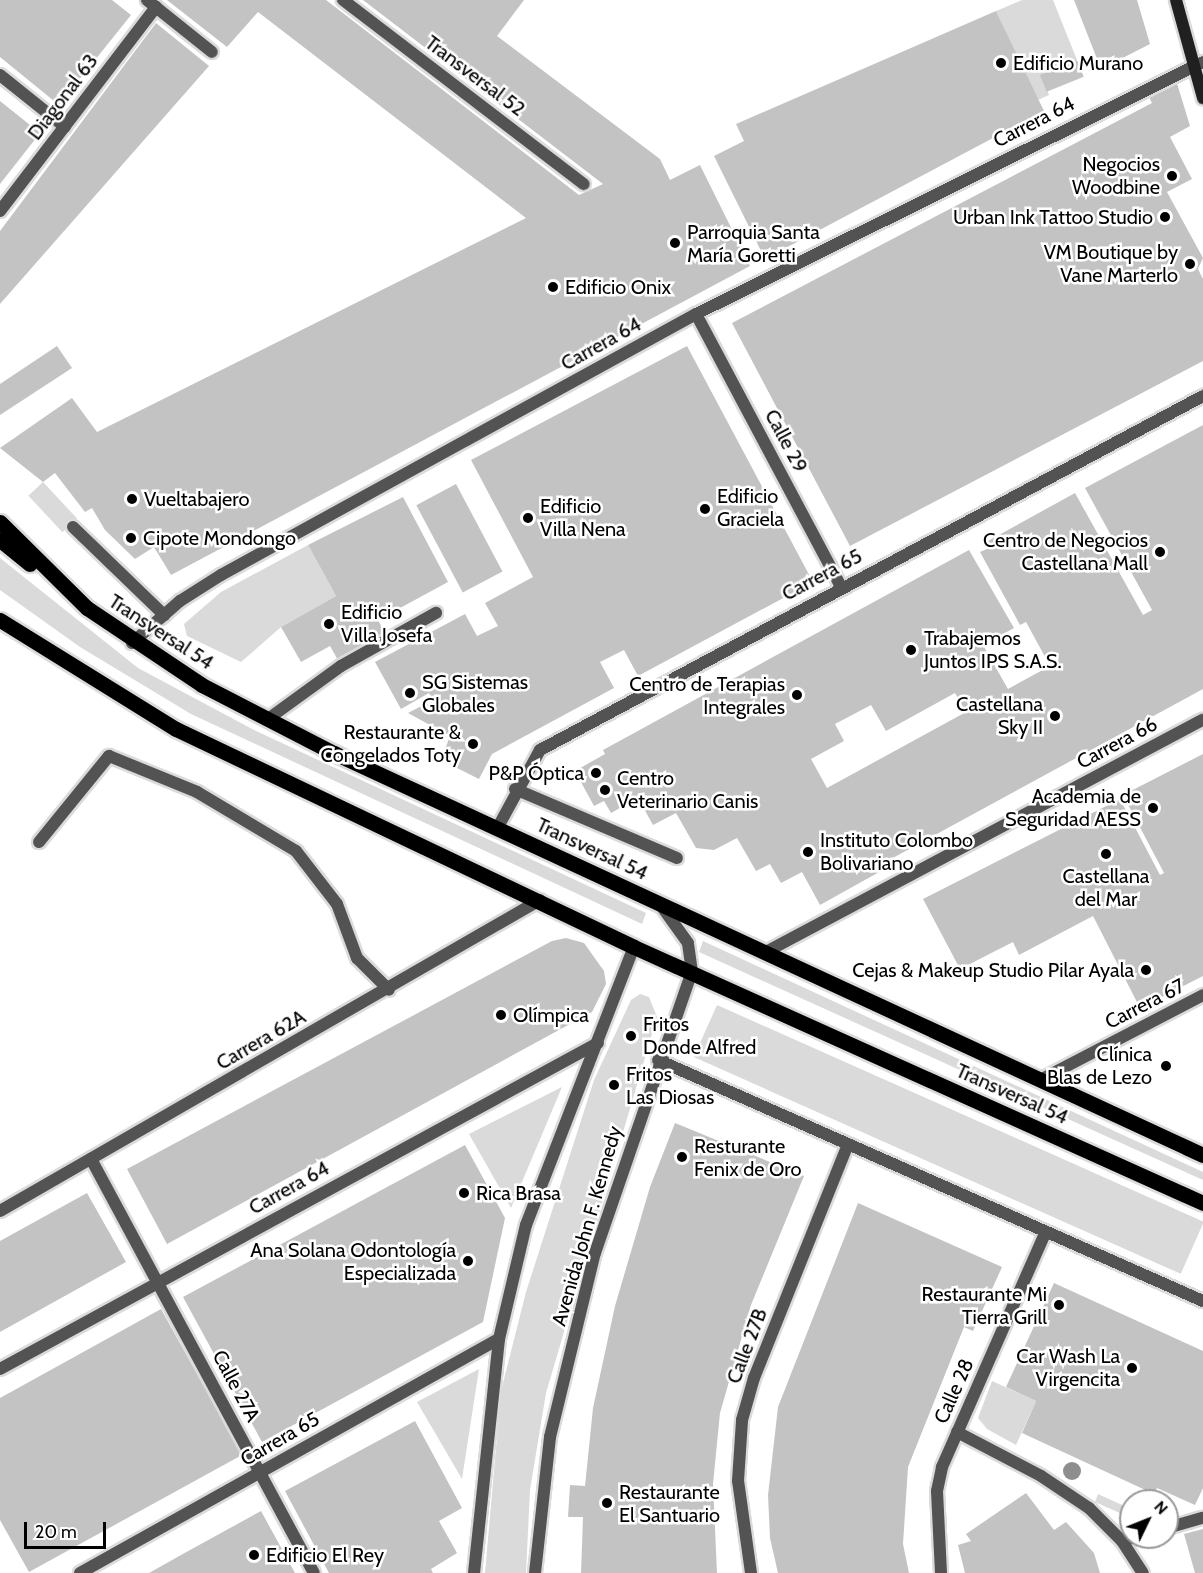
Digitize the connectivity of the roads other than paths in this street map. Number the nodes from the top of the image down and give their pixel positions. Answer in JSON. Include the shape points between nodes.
{"nodes":[{"id":1,"x":343,"y":0,"type":"edge"},
{"id":2,"x":1176,"y":0,"type":"edge"},
{"id":3,"x":152,"y":4,"type":"edge"},
{"id":4,"x":212,"y":52,"type":"dead end"},
{"id":5,"x":1198,"y":63,"type":"edge"},
{"id":6,"x":0,"y":75,"type":"edge"},
{"id":7,"x":1203,"y":98,"type":"edge"},
{"id":8,"x":65,"y":127,"type":"junction"},
{"id":9,"x":584,"y":183,"type":"dead end"},
{"id":10,"x":0,"y":211,"type":"edge"},
{"id":11,"x":696,"y":314,"type":"junction"},
{"id":12,"x":1203,"y":396,"type":"edge"},
{"id":13,"x":0,"y":522,"type":"edge"},
{"id":14,"x":73,"y":527,"type":"dead end"},
{"id":15,"x":0,"y":540,"type":"edge"},
{"id":16,"x":841,"y":587,"type":"junction"},
{"id":17,"x":87,"y":608,"type":"junction"},
{"id":18,"x":0,"y":612,"type":"edge"},
{"id":19,"x":436,"y":614,"type":"dead end"},
{"id":20,"x":164,"y":615,"type":"junction"},
{"id":21,"x":0,"y":620,"type":"edge"},
{"id":22,"x":132,"y":643,"type":"junction"},
{"id":23,"x":54,"y":654,"type":"junction"},
{"id":24,"x":268,"y":720,"type":"junction"},
{"id":25,"x":1203,"y":720,"type":"edge"},
{"id":26,"x":515,"y":789,"type":"junction"},
{"id":27,"x":498,"y":827,"type":"junction"},
{"id":28,"x":39,"y":842,"type":"dead end"},
{"id":29,"x":677,"y":858,"type":"dead end"},
{"id":30,"x":540,"y":900,"type":"junction"},
{"id":31,"x":661,"y":905,"type":"junction"},
{"id":32,"x":634,"y":947,"type":"junction"},
{"id":33,"x":764,"y":953,"type":"junction"},
{"id":34,"x":692,"y":972,"type":"junction"},
{"id":35,"x":389,"y":990,"type":"junction"},
{"id":36,"x":1203,"y":995,"type":"edge"},
{"id":37,"x":597,"y":1043,"type":"junction"},
{"id":38,"x":658,"y":1060,"type":"junction"},
{"id":39,"x":1041,"y":1080,"type":"junction"},
{"id":40,"x":848,"y":1144,"type":"junction"},
{"id":41,"x":1203,"y":1155,"type":"edge"},
{"id":42,"x":91,"y":1160,"type":"junction"},
{"id":43,"x":1203,"y":1203,"type":"edge"},
{"id":44,"x":0,"y":1211,"type":"edge"},
{"id":45,"x":1045,"y":1233,"type":"junction"},
{"id":46,"x":158,"y":1282,"type":"junction"},
{"id":47,"x":1203,"y":1302,"type":"edge"},
{"id":48,"x":499,"y":1339,"type":"junction"},
{"id":49,"x":0,"y":1369,"type":"edge"},
{"id":50,"x":957,"y":1432,"type":"junction"},
{"id":51,"x":260,"y":1473,"type":"junction"},
{"id":52,"x":1203,"y":1518,"type":"edge"},
{"id":53,"x":1179,"y":1525,"type":"edge"},
{"id":54,"x":1119,"y":1537,"type":"edge"},
{"id":55,"x":1128,"y":1549,"type":"edge"},
{"id":56,"x":80,"y":1573,"type":"edge"},
{"id":57,"x":314,"y":1573,"type":"edge"},
{"id":58,"x":474,"y":1573,"type":"edge"},
{"id":59,"x":535,"y":1573,"type":"edge"},
{"id":60,"x":751,"y":1573,"type":"edge"},
{"id":61,"x":941,"y":1573,"type":"edge"},
{"id":62,"x":1143,"y":1573,"type":"edge"}],
"edges":[{"from":1,"to":9,"type":"street","name":"Transversal 52"},
{"from":2,"to":5,"type":"main road"},
{"from":3,"to":4,"type":"street"},
{"from":3,"to":8,"type":"street","name":"Diagonal 63"},
{"from":5,"to":7,"type":"main road"},
{"from":5,"to":11,"type":"street","name":"Carrera 64"},
{"from":6,"to":8,"type":"street"},
{"from":8,"to":10,"type":"street","name":"Diagonal 63"},
{"from":11,"to":16,"type":"street","name":"Calle 29"},
{"from":11,"to":20,"type":"street","name":"Carrera 64","via":[[221,574]]},
{"from":12,"to":16,"type":"street","name":"Carrera 65"},
{"from":13,"to":17,"type":"main road","name":"Transversal 54"},
{"from":14,"to":20,"type":"street"},
{"from":15,"to":17,"type":"main road"},
{"from":16,"to":26,"type":"street","name":"Carrera 65","via":[[540,750]]},
{"from":17,"to":22,"type":"main road","name":"Transversal 54"},
{"from":18,"to":23,"type":"main road"},
{"from":19,"to":24,"type":"street","via":[[341,666]]},
{"from":20,"to":22,"type":"street","name":"Carrera 64"},
{"from":21,"to":23,"type":"main road","name":"Transversal 54"},
{"from":22,"to":24,"type":"main road","name":"Transversal 54"},
{"from":23,"to":30,"type":"main road","name":"Transversal 54","via":[[176,729]]},
{"from":24,"to":27,"type":"main road","name":"Transversal 54"},
{"from":25,"to":33,"type":"street","name":"Carrera 66"},
{"from":26,"to":27,"type":"street","name":"Carrera 65"},
{"from":26,"to":29,"type":"street"},
{"from":27,"to":31,"type":"main road","name":"Transversal 54"},
{"from":28,"to":35,"type":"street","via":[[109,756],[197,792],[296,851],[337,904],[357,958]]},
{"from":30,"to":32,"type":"main road","name":"Transversal 54"},
{"from":30,"to":35,"type":"street","name":"Carrera 62A"},
{"from":31,"to":33,"type":"main road","name":"Transversal 54"},
{"from":31,"to":34,"type":"street","name":"Avenida John F. Kennedy","via":[[688,943]]},
{"from":32,"to":34,"type":"main road","name":"Transversal 54"},
{"from":32,"to":37,"type":"street"},
{"from":33,"to":39,"type":"main road","name":"Transversal 54"},
{"from":34,"to":38,"type":"street","name":"Avenida John F. Kennedy"},
{"from":34,"to":43,"type":"main road","name":"Transversal 54"},
{"from":35,"to":42,"type":"street","name":"Carrera 62A"},
{"from":36,"to":39,"type":"street","name":"Carrera 67"},
{"from":37,"to":46,"type":"street","name":"Carrera 64"},
{"from":37,"to":48,"type":"street","via":[[528,1220]]},
{"from":38,"to":40,"type":"street"},
{"from":38,"to":59,"type":"street","name":"Avenida John F. Kennedy","via":[[595,1253],[550,1437]]},
{"from":39,"to":41,"type":"main road","name":"Transversal 54"},
{"from":40,"to":45,"type":"street"},
{"from":40,"to":60,"type":"street","name":"Calle 27B","via":[[754,1378],[742,1420],[738,1480]]},
{"from":42,"to":44,"type":"street","name":"Carrera 62A"},
{"from":42,"to":46,"type":"street","name":"Calle 27A"},
{"from":45,"to":47,"type":"street"},
{"from":45,"to":50,"type":"street","name":"Calle 28"},
{"from":46,"to":49,"type":"street","name":"Carrera 64"},
{"from":46,"to":51,"type":"street","name":"Calle 27A"},
{"from":48,"to":51,"type":"street","name":"Carrera 65"},
{"from":48,"to":58,"type":"street"},
{"from":50,"to":54,"type":"street","via":[[1041,1476],[1089,1508]]},
{"from":50,"to":61,"type":"street","name":"Calle 28","via":[[937,1491]]},
{"from":51,"to":56,"type":"street","name":"Carrera 65"},
{"from":51,"to":57,"type":"street","name":"Calle 27A"},
{"from":52,"to":53,"type":"street"},
{"from":55,"to":62,"type":"street"}]}
